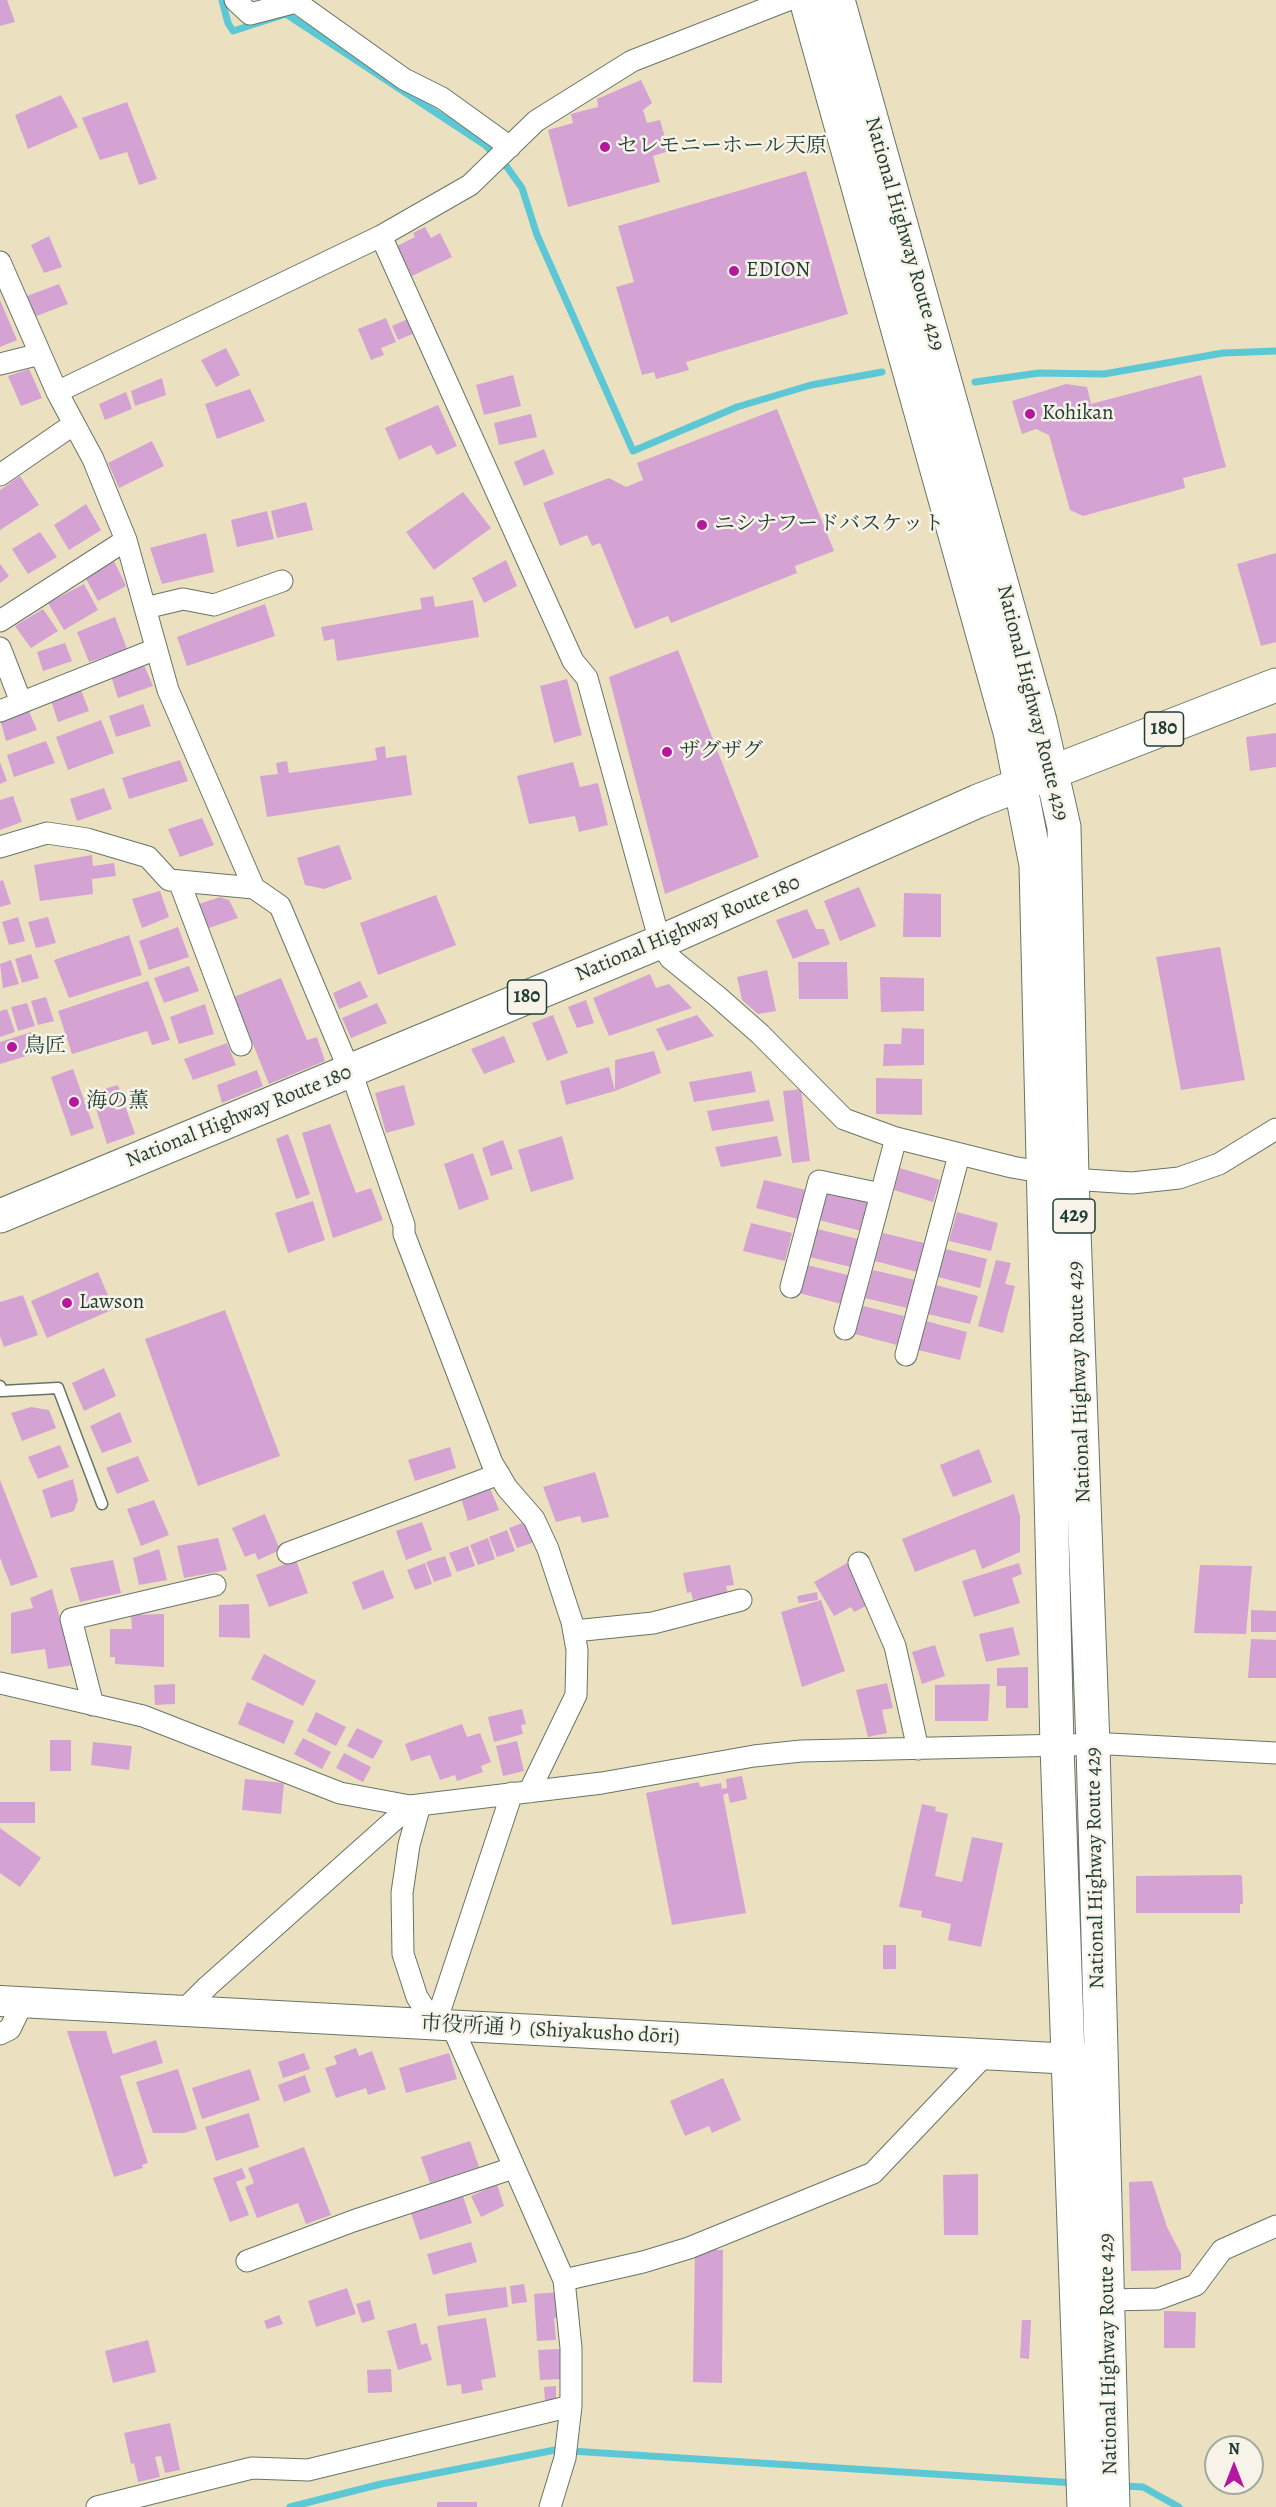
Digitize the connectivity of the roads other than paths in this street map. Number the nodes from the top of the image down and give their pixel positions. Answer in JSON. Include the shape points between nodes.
{"nodes":[{"id":1,"x":235,"y":0,"type":"edge"},
{"id":2,"x":788,"y":0,"type":"edge"},
{"id":3,"x":806,"y":0,"type":"edge"},
{"id":4,"x":838,"y":0,"type":"edge"},
{"id":5,"x":503,"y":154,"type":"junction"},
{"id":6,"x":381,"y":236,"type":"junction"},
{"id":7,"x":0,"y":262,"type":"edge"},
{"id":8,"x":40,"y":354,"type":"junction"},
{"id":9,"x":0,"y":364,"type":"edge"},
{"id":10,"x":57,"y":392,"type":"junction"},
{"id":11,"x":74,"y":424,"type":"junction"},
{"id":12,"x":0,"y":475,"type":"edge"},
{"id":13,"x":126,"y":540,"type":"junction"},
{"id":14,"x":282,"y":581,"type":"dead end"},
{"id":15,"x":145,"y":608,"type":"junction"},
{"id":16,"x":0,"y":621,"type":"edge"},
{"id":17,"x":0,"y":648,"type":"edge"},
{"id":18,"x":156,"y":649,"type":"junction"},
{"id":19,"x":1276,"y":685,"type":"edge"},
{"id":20,"x":21,"y":702,"type":"junction"},
{"id":21,"x":0,"y":711,"type":"edge"},
{"id":22,"x":1052,"y":772,"type":"junction"},
{"id":23,"x":1020,"y":784,"type":"junction"},
{"id":24,"x":0,"y":847,"type":"edge"},
{"id":25,"x":179,"y":881,"type":"junction"},
{"id":26,"x":254,"y":888,"type":"junction"},
{"id":27,"x":660,"y":942,"type":"junction"},
{"id":28,"x":241,"y":1045,"type":"dead end"},
{"id":29,"x":350,"y":1071,"type":"junction"},
{"id":30,"x":1276,"y":1128,"type":"edge"},
{"id":31,"x":896,"y":1138,"type":"junction"},
{"id":32,"x":959,"y":1155,"type":"junction"},
{"id":33,"x":1057,"y":1175,"type":"junction"},
{"id":34,"x":881,"y":1194,"type":"junction"},
{"id":35,"x":0,"y":1216,"type":"edge"},
{"id":36,"x":791,"y":1287,"type":"dead end"},
{"id":37,"x":845,"y":1329,"type":"dead end"},
{"id":38,"x":906,"y":1355,"type":"dead end"},
{"id":39,"x":0,"y":1386,"type":"edge"},
{"id":40,"x":498,"y":1474,"type":"junction"},
{"id":41,"x":102,"y":1504,"type":"dead end"},
{"id":42,"x":288,"y":1553,"type":"dead end"},
{"id":43,"x":859,"y":1563,"type":"dead end"},
{"id":44,"x":215,"y":1585,"type":"dead end"},
{"id":45,"x":741,"y":1600,"type":"dead end"},
{"id":46,"x":574,"y":1631,"type":"junction"},
{"id":47,"x":0,"y":1683,"type":"edge"},
{"id":48,"x":93,"y":1705,"type":"junction"},
{"id":49,"x":1093,"y":1744,"type":"junction"},
{"id":50,"x":1057,"y":1746,"type":"junction"},
{"id":51,"x":918,"y":1749,"type":"junction"},
{"id":52,"x":1276,"y":1753,"type":"edge"},
{"id":53,"x":521,"y":1793,"type":"junction"},
{"id":54,"x":415,"y":1805,"type":"junction"},
{"id":55,"x":12,"y":2002,"type":"edge"},
{"id":56,"x":184,"y":2010,"type":"junction"},
{"id":57,"x":444,"y":2026,"type":"junction"},
{"id":58,"x":0,"y":2034,"type":"edge"},
{"id":59,"x":985,"y":2055,"type":"junction"},
{"id":60,"x":1068,"y":2059,"type":"junction"},
{"id":61,"x":1100,"y":2061,"type":"junction"},
{"id":62,"x":513,"y":2168,"type":"junction"},
{"id":63,"x":1276,"y":2226,"type":"edge"},
{"id":64,"x":247,"y":2261,"type":"dead end"},
{"id":65,"x":564,"y":2280,"type":"junction"},
{"id":66,"x":1108,"y":2300,"type":"junction"},
{"id":67,"x":571,"y":2406,"type":"junction"},
{"id":68,"x":1097,"y":2460,"type":"junction"},
{"id":69,"x":96,"y":2507,"type":"edge"},
{"id":70,"x":550,"y":2507,"type":"edge"},
{"id":71,"x":1083,"y":2507,"type":"edge"},
{"id":72,"x":1113,"y":2507,"type":"edge"}],
"edges":[{"from":1,"to":5,"type":"street","via":[[250,14],[296,2],[404,79],[442,98]]},
{"from":2,"to":5,"type":"street","via":[[632,61],[536,121]]},
{"from":3,"to":23,"type":"highway","name":"National Highway Route 429","number":"429","via":[[954,525],[1010,732]]},
{"from":4,"to":22,"type":"highway","name":"National Highway Route 429","number":"429"},
{"from":5,"to":6,"type":"street","via":[[470,185]]},
{"from":6,"to":10,"type":"street"},
{"from":6,"to":27,"type":"street","via":[[573,661],[587,678]]},
{"from":7,"to":8,"type":"street"},
{"from":8,"to":9,"type":"street"},
{"from":8,"to":10,"type":"street"},
{"from":10,"to":11,"type":"street"},
{"from":11,"to":12,"type":"street"},
{"from":11,"to":13,"type":"street","via":[[93,459]]},
{"from":13,"to":15,"type":"street"},
{"from":13,"to":16,"type":"street"},
{"from":14,"to":15,"type":"street","via":[[214,604],[183,599]]},
{"from":15,"to":18,"type":"street"},
{"from":17,"to":20,"type":"street"},
{"from":18,"to":20,"type":"street"},
{"from":18,"to":26,"type":"street","via":[[168,690]]},
{"from":19,"to":22,"type":"highway","name":"National Highway Route 180","number":"180"},
{"from":20,"to":21,"type":"street"},
{"from":22,"to":23,"type":"highway","name":"National Highway Route 180","number":"180"},
{"from":22,"to":33,"type":"highway","name":"National Highway Route 429","number":"429","via":[[1064,827]]},
{"from":23,"to":27,"type":"highway","name":"National Highway Route 180","number":"180"},
{"from":23,"to":33,"type":"highway","name":"National Highway Route 429","number":"429","via":[[1036,865]]},
{"from":24,"to":25,"type":"street","via":[[47,833],[87,839],[148,857],[169,880]]},
{"from":25,"to":26,"type":"street"},
{"from":25,"to":28,"type":"street"},
{"from":26,"to":29,"type":"street","via":[[280,906]]},
{"from":27,"to":29,"type":"highway","name":"National Highway Route 180","number":"180"},
{"from":27,"to":31,"type":"street","via":[[670,958],[752,1027],[844,1119]]},
{"from":29,"to":35,"type":"highway","name":"National Highway Route 180","number":"180"},
{"from":29,"to":40,"type":"street","via":[[404,1234]]},
{"from":30,"to":33,"type":"street","via":[[1219,1164],[1179,1178],[1132,1183]]},
{"from":31,"to":32,"type":"street"},
{"from":31,"to":34,"type":"street"},
{"from":32,"to":33,"type":"street"},
{"from":32,"to":38,"type":"street"},
{"from":33,"to":49,"type":"highway","name":"National Highway Route 429","number":"429"},
{"from":33,"to":50,"type":"highway","name":"National Highway Route 429","number":"429"},
{"from":34,"to":36,"type":"street","via":[[819,1181]]},
{"from":34,"to":37,"type":"street"},
{"from":39,"to":41,"type":"lane","via":[[2,1391],[58,1388]]},
{"from":40,"to":42,"type":"street"},
{"from":40,"to":46,"type":"street","via":[[534,1519],[548,1548]]},
{"from":43,"to":51,"type":"street","via":[[895,1646]]},
{"from":44,"to":48,"type":"street","via":[[71,1619]]},
{"from":45,"to":46,"type":"street","via":[[653,1623]]},
{"from":46,"to":53,"type":"street","via":[[578,1650],[576,1695]]},
{"from":47,"to":48,"type":"street"},
{"from":48,"to":54,"type":"street","via":[[143,1716],[340,1793]]},
{"from":49,"to":50,"type":"street"},
{"from":49,"to":52,"type":"street"},
{"from":49,"to":61,"type":"highway","name":"National Highway Route 429","number":"429"},
{"from":50,"to":51,"type":"street"},
{"from":50,"to":60,"type":"highway","name":"National Highway Route 429","number":"429"},
{"from":51,"to":53,"type":"street","via":[[789,1752]]},
{"from":53,"to":54,"type":"street"},
{"from":53,"to":57,"type":"street"},
{"from":54,"to":56,"type":"street"},
{"from":54,"to":57,"type":"street","via":[[402,1893],[403,1954],[417,1997]]},
{"from":55,"to":56,"type":"street","name":"市役所通り (Shiyakusho dōri)"},
{"from":55,"to":58,"type":"street","via":[[10,2029]]},
{"from":56,"to":57,"type":"street","name":"市役所通り (Shiyakusho dōri)"},
{"from":57,"to":59,"type":"street","name":"市役所通り (Shiyakusho dōri)"},
{"from":57,"to":62,"type":"street"},
{"from":59,"to":60,"type":"street","name":"市役所通り (Shiyakusho dōri)"},
{"from":59,"to":65,"type":"street","via":[[873,2173],[689,2248]]},
{"from":60,"to":61,"type":"street","name":"市役所通り (Shiyakusho dōri)"},
{"from":60,"to":68,"type":"highway","name":"National Highway Route 429","number":"429"},
{"from":61,"to":66,"type":"highway","name":"National Highway Route 429","number":"429"},
{"from":62,"to":64,"type":"street"},
{"from":62,"to":65,"type":"street"},
{"from":63,"to":66,"type":"street","via":[[1222,2250],[1196,2285],[1158,2299]]},
{"from":65,"to":67,"type":"street","via":[[571,2348]]},
{"from":66,"to":68,"type":"highway","name":"National Highway Route 429","number":"429"},
{"from":67,"to":69,"type":"street","via":[[308,2470],[252,2468]]},
{"from":67,"to":70,"type":"street","via":[[566,2450]]},
{"from":68,"to":71,"type":"highway","name":"National Highway Route 429","number":"429"},
{"from":68,"to":72,"type":"highway","name":"National Highway Route 429","number":"429"}]}
